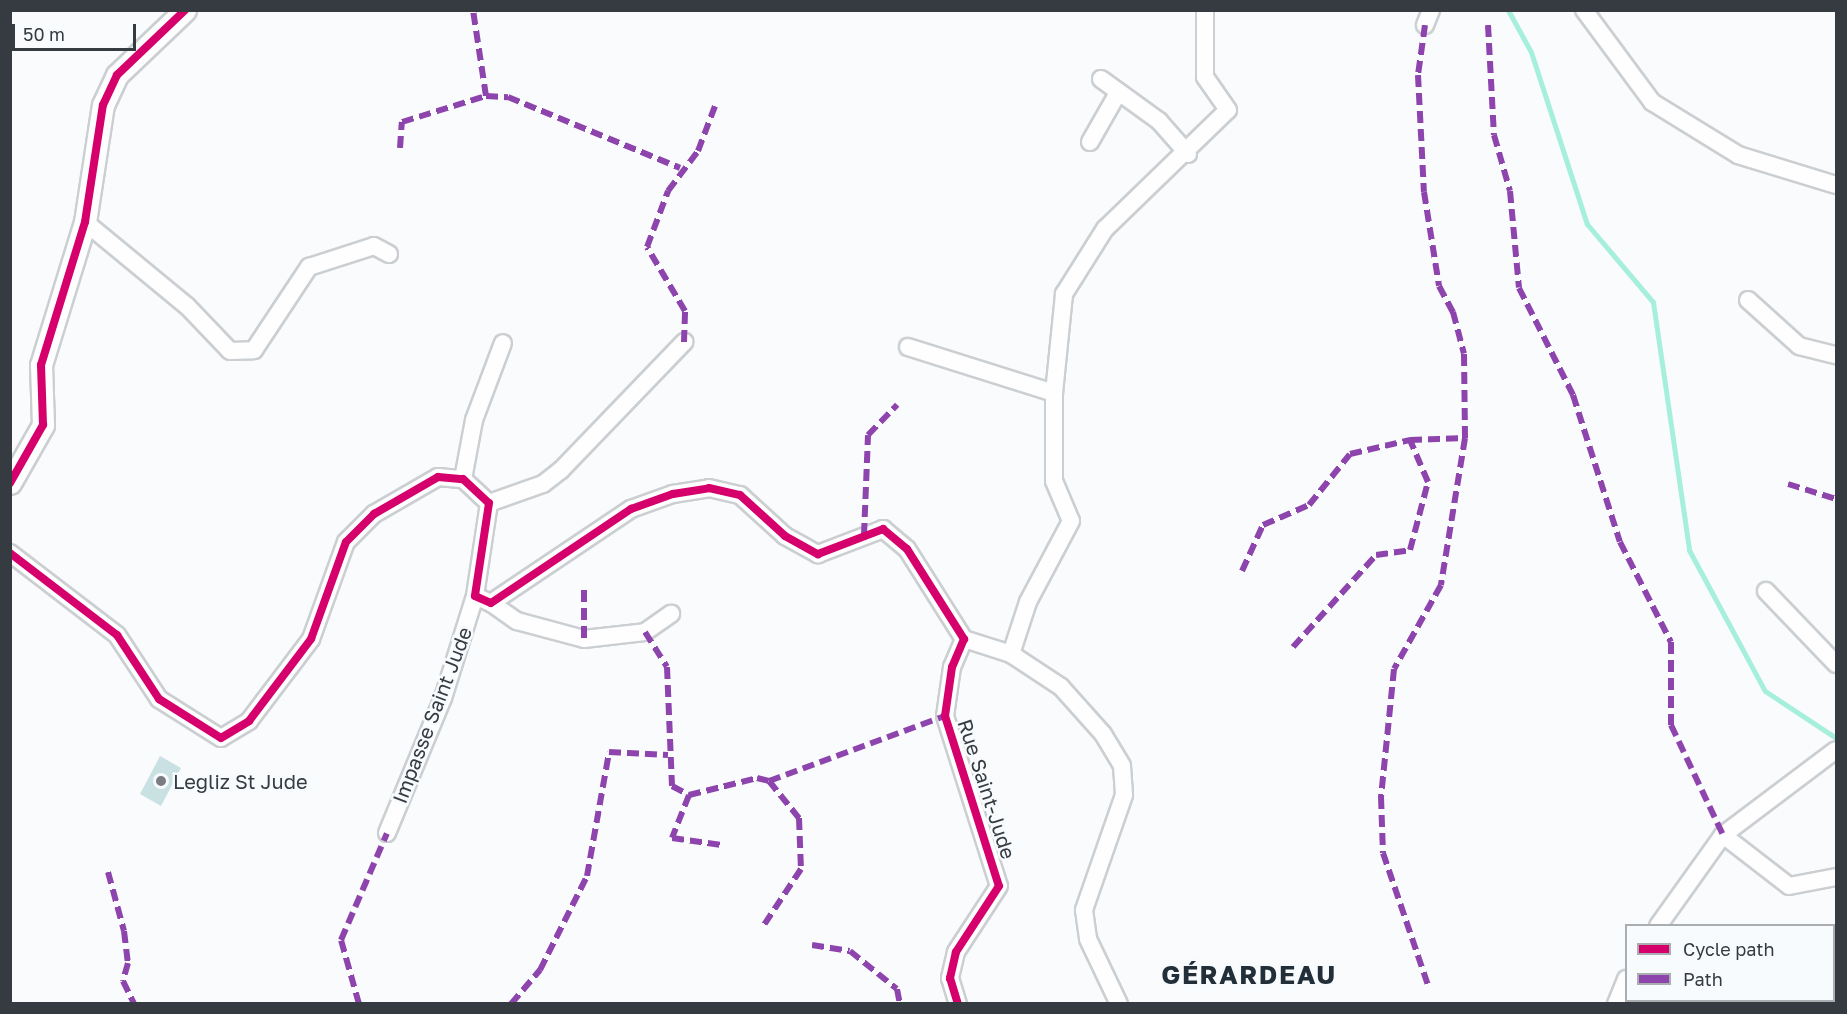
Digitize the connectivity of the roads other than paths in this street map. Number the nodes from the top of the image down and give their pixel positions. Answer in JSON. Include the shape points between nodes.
{"nodes":[{"id":1,"x":185,"y":10,"type":"edge"},
{"id":2,"x":1205,"y":10,"type":"edge"},
{"id":3,"x":1584,"y":10,"type":"edge"},
{"id":4,"x":1101,"y":79,"type":"dead end"},
{"id":5,"x":1118,"y":93,"type":"junction"},
{"id":6,"x":1090,"y":142,"type":"dead end"},
{"id":7,"x":1188,"y":154,"type":"junction"},
{"id":8,"x":1836,"y":185,"type":"edge"},
{"id":9,"x":85,"y":222,"type":"junction"},
{"id":10,"x":389,"y":254,"type":"dead end"},
{"id":11,"x":1748,"y":300,"type":"dead end"},
{"id":12,"x":684,"y":342,"type":"dead end"},
{"id":13,"x":503,"y":343,"type":"dead end"},
{"id":14,"x":908,"y":347,"type":"dead end"},
{"id":15,"x":1836,"y":354,"type":"edge"},
{"id":16,"x":1054,"y":393,"type":"junction"},
{"id":17,"x":463,"y":479,"type":"junction"},
{"id":18,"x":10,"y":483,"type":"edge"},
{"id":19,"x":489,"y":503,"type":"junction"},
{"id":20,"x":10,"y":553,"type":"edge"},
{"id":21,"x":1766,"y":591,"type":"dead end"},
{"id":22,"x":476,"y":596,"type":"junction"},
{"id":23,"x":491,"y":603,"type":"junction"},
{"id":24,"x":671,"y":614,"type":"dead end"},
{"id":25,"x":964,"y":639,"type":"junction"},
{"id":26,"x":1011,"y":654,"type":"junction"},
{"id":27,"x":1836,"y":664,"type":"edge"},
{"id":28,"x":1836,"y":750,"type":"edge"},
{"id":29,"x":387,"y":833,"type":"dead end"},
{"id":30,"x":1723,"y":834,"type":"junction"},
{"id":31,"x":1836,"y":877,"type":"edge"},
{"id":32,"x":1659,"y":924,"type":"edge"},
{"id":33,"x":1625,"y":982,"type":"edge"},
{"id":34,"x":957,"y":1004,"type":"edge"},
{"id":35,"x":1119,"y":1004,"type":"edge"},
{"id":36,"x":1616,"y":1004,"type":"edge"}],
"edges":[{"from":1,"to":9,"type":"street","via":[[117,75],[103,105]]},
{"from":2,"to":7,"type":"street","via":[[1205,77],[1228,110]]},
{"from":3,"to":8,"type":"street","via":[[1652,102],[1738,155]]},
{"from":4,"to":5,"type":"street"},
{"from":5,"to":6,"type":"street"},
{"from":5,"to":7,"type":"street","via":[[1159,121]]},
{"from":7,"to":16,"type":"street","via":[[1105,229],[1064,294]]},
{"from":9,"to":10,"type":"street","via":[[187,306],[230,351],[254,350],[309,267],[374,246]]},
{"from":9,"to":18,"type":"street","via":[[41,365],[43,425]]},
{"from":11,"to":15,"type":"street","via":[[1799,346]]},
{"from":12,"to":19,"type":"street","via":[[561,470],[543,484]]},
{"from":13,"to":17,"type":"street","via":[[474,420]]},
{"from":14,"to":16,"type":"street"},
{"from":16,"to":26,"type":"street","via":[[1054,481],[1071,521],[1028,602]]},
{"from":17,"to":19,"type":"street"},
{"from":17,"to":20,"type":"street","via":[[438,477],[410,492],[374,514],[346,542],[311,639],[249,721],[222,738],[159,699],[117,635]]},
{"from":19,"to":22,"type":"street"},
{"from":21,"to":27,"type":"street"},
{"from":22,"to":23,"type":"street"},
{"from":22,"to":29,"type":"street","name":"Impasse Saint Jude","via":[[443,698]]},
{"from":23,"to":24,"type":"street","via":[[517,621],[584,639],[645,632]]},
{"from":23,"to":25,"type":"street","via":[[631,509],[709,488],[740,495],[785,536],[818,554],[883,529],[897,536]]},
{"from":25,"to":26,"type":"street"},
{"from":25,"to":34,"type":"street","name":"Rue Saint-Jude","via":[[952,667],[945,716],[999,886],[956,952],[950,978]]},
{"from":26,"to":35,"type":"street","via":[[1083,708],[1122,766],[1124,795],[1084,910],[1088,939]]},
{"from":28,"to":30,"type":"street"},
{"from":30,"to":31,"type":"street","via":[[1789,886]]},
{"from":30,"to":32,"type":"street"},
{"from":33,"to":36,"type":"street"}]}
